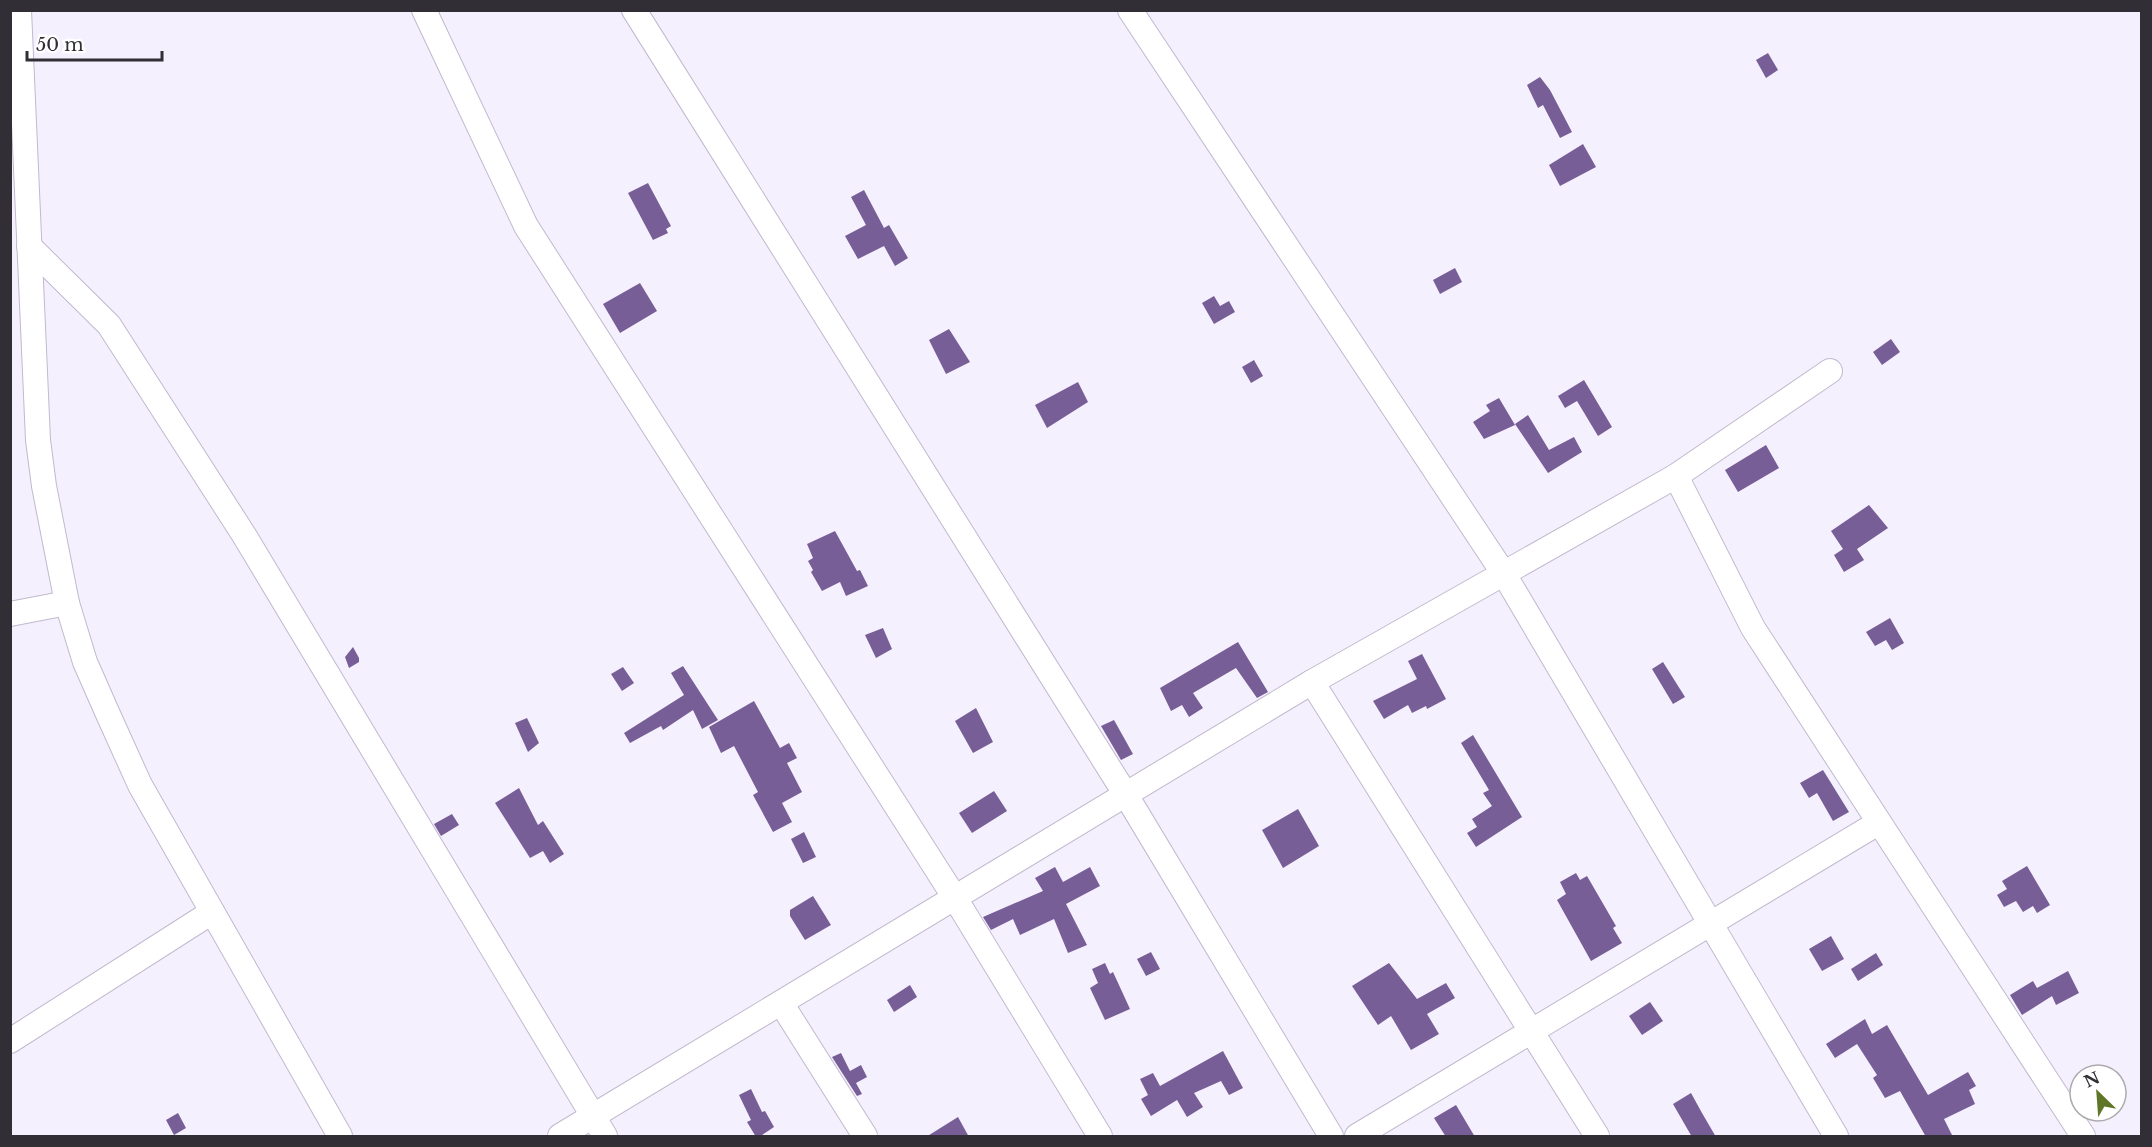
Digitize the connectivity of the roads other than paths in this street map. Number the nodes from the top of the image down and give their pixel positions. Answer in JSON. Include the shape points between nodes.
{"nodes":[{"id":1,"x":19,"y":10,"type":"edge"},
{"id":2,"x":424,"y":10,"type":"edge"},
{"id":3,"x":634,"y":10,"type":"edge"},
{"id":4,"x":1130,"y":10,"type":"edge"},
{"id":5,"x":29,"y":246,"type":"junction"},
{"id":6,"x":1830,"y":370,"type":"dead end"},
{"id":7,"x":1676,"y":477,"type":"junction"},
{"id":8,"x":1504,"y":574,"type":"junction"},
{"id":9,"x":67,"y":603,"type":"junction"},
{"id":10,"x":10,"y":614,"type":"edge"},
{"id":11,"x":1312,"y":682,"type":"junction"},
{"id":12,"x":1126,"y":795,"type":"junction"},
{"id":13,"x":1878,"y":823,"type":"junction"},
{"id":14,"x":955,"y":898,"type":"junction"},
{"id":15,"x":212,"y":912,"type":"junction"},
{"id":16,"x":1710,"y":924,"type":"junction"},
{"id":17,"x":781,"y":1003,"type":"junction"},
{"id":18,"x":1532,"y":1032,"type":"junction"},
{"id":19,"x":10,"y":1041,"type":"edge"},
{"id":20,"x":599,"y":1127,"type":"edge"},
{"id":21,"x":340,"y":1137,"type":"edge"},
{"id":22,"x":560,"y":1137,"type":"edge"},
{"id":23,"x":865,"y":1137,"type":"edge"},
{"id":24,"x":1101,"y":1137,"type":"edge"},
{"id":25,"x":1331,"y":1137,"type":"edge"},
{"id":26,"x":1357,"y":1137,"type":"edge"},
{"id":27,"x":1597,"y":1137,"type":"edge"},
{"id":28,"x":1836,"y":1137,"type":"edge"},
{"id":29,"x":2083,"y":1137,"type":"edge"}],
"edges":[{"from":1,"to":5,"type":"street"},
{"from":2,"to":14,"type":"street","via":[[526,226]]},
{"from":3,"to":12,"type":"street"},
{"from":4,"to":8,"type":"street"},
{"from":5,"to":9,"type":"street","via":[[38,440]]},
{"from":5,"to":20,"type":"street","via":[[116,335],[244,535]]},
{"from":6,"to":7,"type":"street"},
{"from":7,"to":8,"type":"street"},
{"from":7,"to":13,"type":"street","via":[[1753,628]]},
{"from":8,"to":11,"type":"street"},
{"from":8,"to":16,"type":"street"},
{"from":9,"to":10,"type":"street"},
{"from":9,"to":15,"type":"street","via":[[85,662],[140,785]]},
{"from":11,"to":12,"type":"street"},
{"from":11,"to":18,"type":"street"},
{"from":12,"to":14,"type":"street"},
{"from":12,"to":25,"type":"street"},
{"from":13,"to":16,"type":"street"},
{"from":13,"to":29,"type":"street"},
{"from":14,"to":17,"type":"street"},
{"from":14,"to":24,"type":"street"},
{"from":15,"to":19,"type":"street"},
{"from":15,"to":21,"type":"street"},
{"from":16,"to":18,"type":"street"},
{"from":16,"to":28,"type":"street"},
{"from":17,"to":20,"type":"street"},
{"from":17,"to":23,"type":"street"},
{"from":18,"to":26,"type":"street"},
{"from":18,"to":27,"type":"street"},
{"from":20,"to":22,"type":"street"}]}
